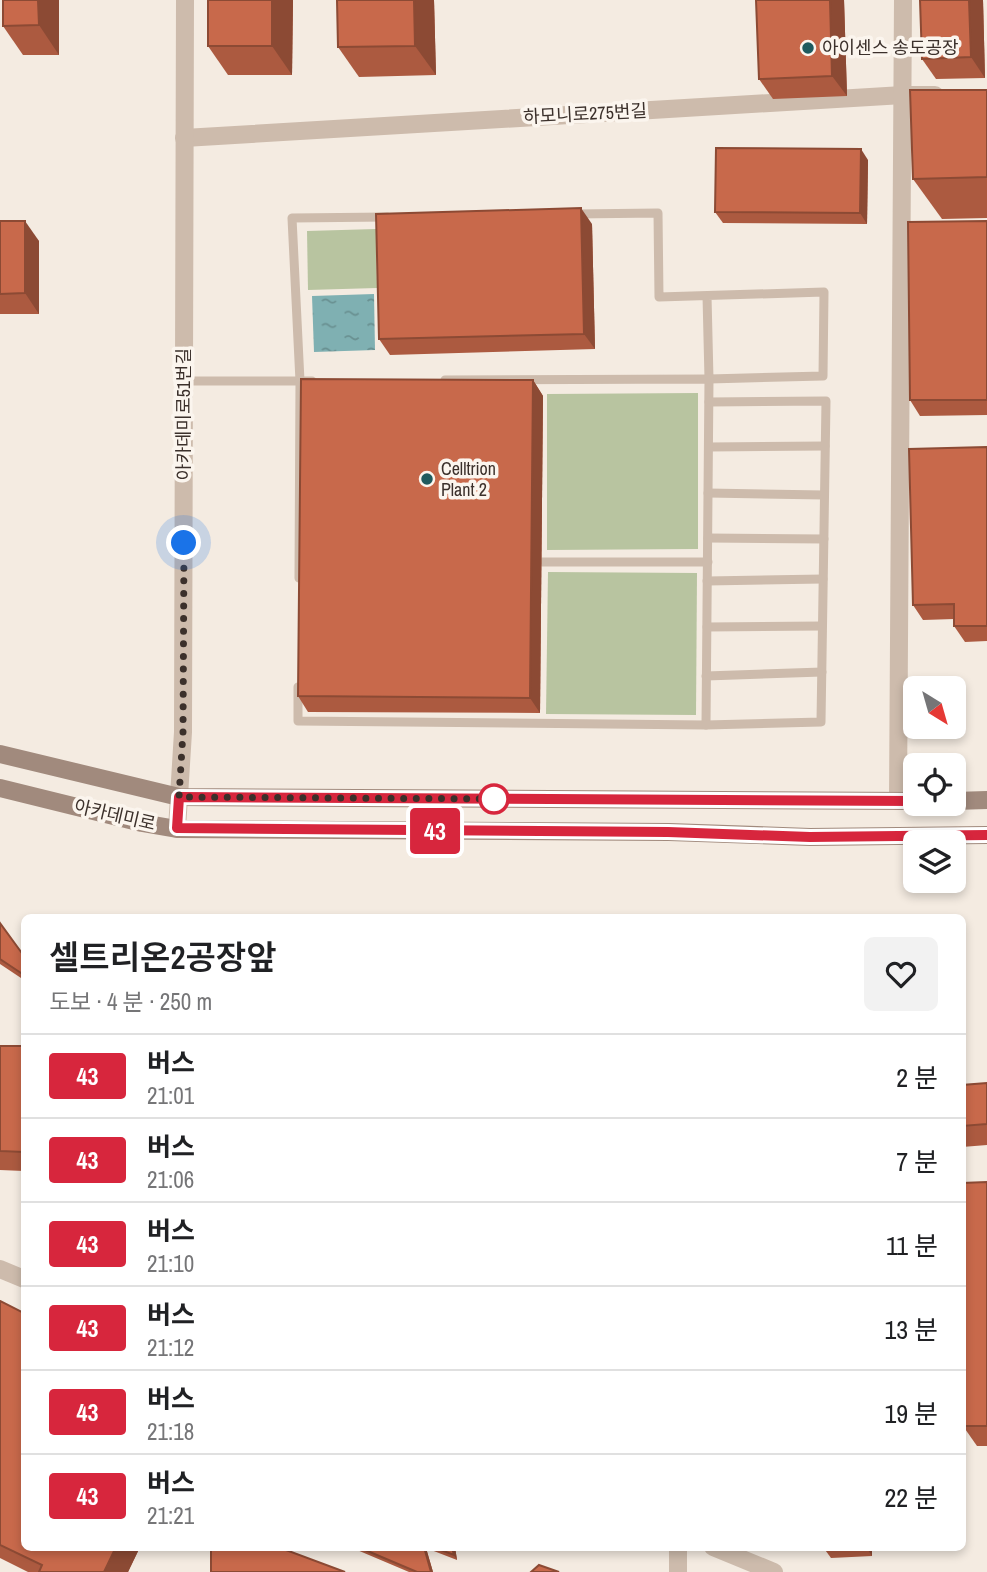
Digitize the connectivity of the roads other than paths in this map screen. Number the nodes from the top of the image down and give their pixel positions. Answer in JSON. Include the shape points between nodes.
{"nodes":[{"id":1,"x":185,"y":0,"type":"edge"},
{"id":2,"x":903,"y":0,"type":"edge"},
{"id":3,"x":903,"y":95,"type":"junction"},
{"id":4,"x":951,"y":96,"type":"edge"},
{"id":5,"x":184,"y":138,"type":"junction"},
{"id":6,"x":564,"y":214,"type":"edge"},
{"id":7,"x":401,"y":217,"type":"edge"},
{"id":8,"x":707,"y":296,"type":"junction"},
{"id":9,"x":709,"y":379,"type":"junction"},
{"id":10,"x":436,"y":380,"type":"edge"},
{"id":11,"x":184,"y":381,"type":"junction"},
{"id":12,"x":300,"y":381,"type":"junction"},
{"id":13,"x":327,"y":381,"type":"edge"},
{"id":14,"x":709,"y":402,"type":"junction"},
{"id":15,"x":825,"y":446,"type":"junction"},
{"id":16,"x":709,"y":447,"type":"junction"},
{"id":17,"x":708,"y":493,"type":"junction"},
{"id":18,"x":824,"y":495,"type":"junction"},
{"id":19,"x":708,"y":538,"type":"junction"},
{"id":20,"x":824,"y":539,"type":"junction"},
{"id":21,"x":542,"y":562,"type":"dead end"},
{"id":22,"x":708,"y":562,"type":"junction"},
{"id":23,"x":823,"y":579,"type":"junction"},
{"id":24,"x":708,"y":581,"type":"junction"},
{"id":25,"x":299,"y":585,"type":"edge"},
{"id":26,"x":822,"y":626,"type":"junction"},
{"id":27,"x":707,"y":627,"type":"junction"},
{"id":28,"x":822,"y":672,"type":"junction"},
{"id":29,"x":706,"y":676,"type":"junction"},
{"id":30,"x":298,"y":680,"type":"edge"},
{"id":31,"x":706,"y":725,"type":"junction"},
{"id":32,"x":906,"y":753,"type":"edge"},
{"id":33,"x":0,"y":754,"type":"edge"},
{"id":34,"x":0,"y":788,"type":"edge"},
{"id":35,"x":179,"y":797,"type":"junction"},
{"id":36,"x":966,"y":800,"type":"edge"},
{"id":37,"x":987,"y":800,"type":"edge"},
{"id":38,"x":903,"y":801,"type":"edge"},
{"id":39,"x":177,"y":828,"type":"junction"},
{"id":40,"x":987,"y":835,"type":"edge"},
{"id":41,"x":0,"y":1269,"type":"edge"},
{"id":42,"x":21,"y":1278,"type":"edge"},
{"id":43,"x":678,"y":1551,"type":"edge"},
{"id":44,"x":723,"y":1551,"type":"edge"},
{"id":45,"x":678,"y":1572,"type":"edge"},
{"id":46,"x":774,"y":1572,"type":"edge"}],
"edges":[{"from":1,"to":5,"type":"street","name":"아카데미로51번길"},
{"from":2,"to":3,"type":"street"},
{"from":3,"to":4,"type":"street","name":"하모니로275번길"},
{"from":3,"to":5,"type":"street","name":"하모니로275번길"},
{"from":3,"to":32,"type":"street"},
{"from":5,"to":11,"type":"street","name":"아카데미로51번길"},
{"from":6,"to":8,"type":"lane","via":[[658,213],[659,298]]},
{"from":7,"to":12,"type":"lane","via":[[292,218]]},
{"from":8,"to":9,"type":"lane"},
{"from":8,"to":9,"type":"lane","via":[[824,292],[823,376]]},
{"from":9,"to":10,"type":"lane"},
{"from":9,"to":14,"type":"lane"},
{"from":11,"to":12,"type":"lane"},
{"from":11,"to":35,"type":"street","name":"아카데미로51번길"},
{"from":12,"to":13,"type":"lane"},
{"from":12,"to":25,"type":"lane"},
{"from":14,"to":15,"type":"lane","via":[[826,401]]},
{"from":14,"to":16,"type":"lane"},
{"from":15,"to":16,"type":"lane"},
{"from":15,"to":18,"type":"lane"},
{"from":16,"to":17,"type":"lane"},
{"from":17,"to":18,"type":"lane"},
{"from":17,"to":19,"type":"lane"},
{"from":18,"to":20,"type":"lane"},
{"from":19,"to":20,"type":"lane"},
{"from":19,"to":22,"type":"lane"},
{"from":20,"to":23,"type":"lane"},
{"from":21,"to":22,"type":"lane"},
{"from":22,"to":24,"type":"lane"},
{"from":23,"to":24,"type":"lane"},
{"from":23,"to":26,"type":"lane"},
{"from":24,"to":27,"type":"lane"},
{"from":26,"to":27,"type":"lane"},
{"from":26,"to":28,"type":"lane"},
{"from":27,"to":29,"type":"lane"},
{"from":28,"to":29,"type":"lane"},
{"from":28,"to":31,"type":"lane","via":[[821,722]]},
{"from":29,"to":31,"type":"lane"},
{"from":30,"to":31,"type":"lane","via":[[298,721]]},
{"from":33,"to":35,"type":"main road","name":"아카데미로"},
{"from":34,"to":39,"type":"main road","name":"아카데미로"},
{"from":35,"to":38,"type":"main road","name":"아카데미로"},
{"from":35,"to":39,"type":"street","name":"아카데미로51번길"},
{"from":36,"to":37,"type":"main road"},
{"from":39,"to":40,"type":"main road","name":"아카데미로","via":[[810,837]]},
{"from":41,"to":42,"type":"street"},
{"from":43,"to":45,"type":"street"},
{"from":44,"to":46,"type":"street"}]}
